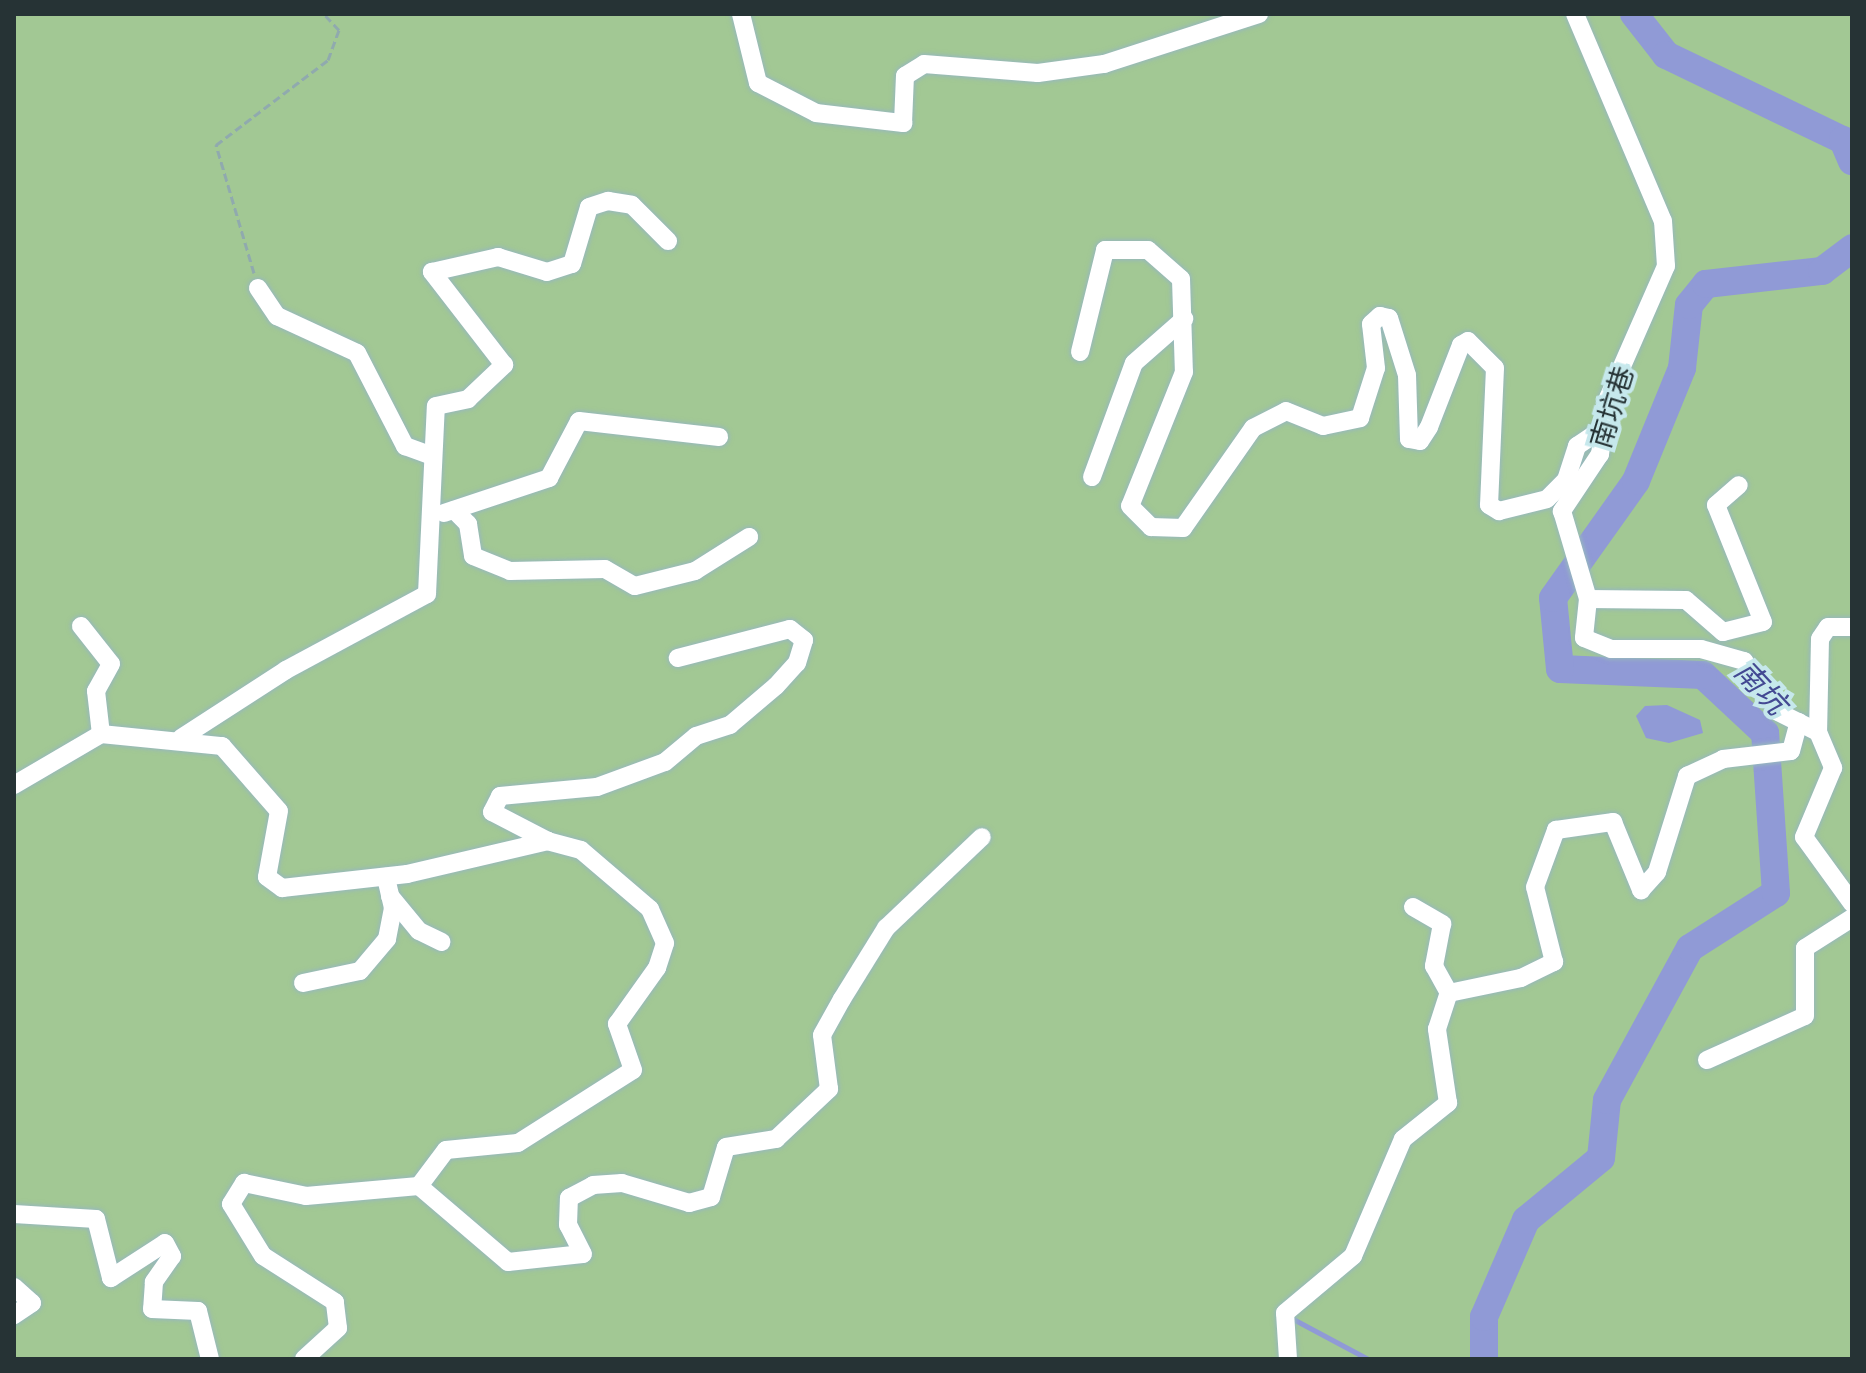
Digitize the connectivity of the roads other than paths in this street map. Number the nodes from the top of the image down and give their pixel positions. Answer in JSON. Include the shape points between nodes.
{"nodes":[{"id":1,"x":741,"y":14,"type":"edge"},
{"id":2,"x":1259,"y":14,"type":"edge"},
{"id":3,"x":1575,"y":14,"type":"edge"},
{"id":4,"x":668,"y":241,"type":"dead end"},
{"id":5,"x":258,"y":288,"type":"road end"},
{"id":6,"x":1184,"y":319,"type":"junction"},
{"id":7,"x":1080,"y":352,"type":"dead end"},
{"id":8,"x":1602,"y":429,"type":"junction"},
{"id":9,"x":719,"y":437,"type":"dead end"},
{"id":10,"x":430,"y":455,"type":"junction"},
{"id":11,"x":1092,"y":477,"type":"dead end"},
{"id":12,"x":1739,"y":485,"type":"dead end"},
{"id":13,"x":454,"y":510,"type":"junction"},
{"id":14,"x":428,"y":519,"type":"junction"},
{"id":15,"x":749,"y":537,"type":"dead end"},
{"id":16,"x":1588,"y":599,"type":"junction"},
{"id":17,"x":81,"y":626,"type":"dead end"},
{"id":18,"x":1852,"y":627,"type":"edge"},
{"id":19,"x":678,"y":658,"type":"dead end"},
{"id":20,"x":1799,"y":722,"type":"junction"},
{"id":21,"x":1818,"y":732,"type":"junction"},
{"id":22,"x":101,"y":734,"type":"junction"},
{"id":23,"x":181,"y":738,"type":"junction"},
{"id":24,"x":14,"y":785,"type":"edge"},
{"id":25,"x":982,"y":837,"type":"dead end"},
{"id":26,"x":548,"y":841,"type":"junction"},
{"id":27,"x":386,"y":877,"type":"junction"},
{"id":28,"x":390,"y":896,"type":"junction"},
{"id":29,"x":1852,"y":903,"type":"edge"},
{"id":30,"x":1413,"y":907,"type":"dead end"},
{"id":31,"x":1852,"y":918,"type":"edge"},
{"id":32,"x":442,"y":942,"type":"dead end"},
{"id":33,"x":303,"y":983,"type":"dead end"},
{"id":34,"x":1449,"y":993,"type":"junction"},
{"id":35,"x":1707,"y":1060,"type":"dead end"},
{"id":36,"x":419,"y":1186,"type":"junction"},
{"id":37,"x":14,"y":1214,"type":"edge"},
{"id":38,"x":14,"y":1287,"type":"edge"},
{"id":39,"x":14,"y":1315,"type":"edge"},
{"id":40,"x":210,"y":1359,"type":"edge"},
{"id":41,"x":304,"y":1359,"type":"edge"},
{"id":42,"x":1288,"y":1359,"type":"edge"}],
"edges":[{"from":1,"to":2,"type":"street","via":[[758,83],[816,113],[903,123],[905,76],[924,64],[1038,73],[1091,66]]},
{"from":3,"to":8,"type":"street","name":"南坑巷","via":[[1663,221],[1666,266]]},
{"from":4,"to":10,"type":"street","via":[[632,205],[608,201],[589,207],[572,264],[547,272],[498,257],[432,272],[504,365],[468,399],[436,406]]},
{"from":5,"to":10,"type":"street","via":[[277,316],[357,353],[405,446]]},
{"from":6,"to":7,"type":"street","via":[[1181,279],[1168,265],[1148,250],[1105,250]]},
{"from":6,"to":8,"type":"street","via":[[1184,372],[1130,506],[1151,527],[1183,528],[1253,428],[1286,411],[1323,426],[1360,418],[1376,368],[1371,324],[1380,316],[1389,318],[1407,375],[1409,439],[1420,441],[1429,427],[1461,345],[1468,341],[1495,368],[1489,505],[1499,511],[1547,499],[1566,480],[1577,446]]},
{"from":6,"to":11,"type":"street","via":[[1134,363]]},
{"from":8,"to":16,"type":"street","name":"南坑巷","via":[[1600,454],[1562,511]]},
{"from":9,"to":13,"type":"street","via":[[579,421],[549,478]]},
{"from":10,"to":14,"type":"street"},
{"from":12,"to":16,"type":"street","via":[[1716,505],[1763,622],[1723,632],[1686,600]]},
{"from":13,"to":14,"type":"street"},
{"from":13,"to":15,"type":"street","via":[[468,524],[473,556],[510,571],[605,569],[635,586],[695,571]]},
{"from":14,"to":23,"type":"street","via":[[427,594],[286,670]]},
{"from":16,"to":20,"type":"street","name":"南坑巷","via":[[1584,638],[1611,649],[1701,649],[1744,661],[1778,712]]},
{"from":17,"to":22,"type":"street","via":[[111,664],[96,691]]},
{"from":18,"to":21,"type":"street","via":[[1828,627],[1820,639]]},
{"from":19,"to":26,"type":"street","via":[[790,629],[804,640],[797,663],[776,686],[730,725],[696,736],[665,762],[597,787],[500,796],[492,812]]},
{"from":20,"to":21,"type":"street","name":"南坑巷"},
{"from":20,"to":34,"type":"street","via":[[1791,751],[1723,759],[1687,776],[1657,872],[1641,890],[1613,822],[1556,830],[1535,887],[1554,962],[1521,978]]},
{"from":21,"to":29,"type":"street","via":[[1833,768],[1804,837]]},
{"from":22,"to":23,"type":"street"},
{"from":22,"to":24,"type":"street"},
{"from":23,"to":27,"type":"street","via":[[222,746],[279,811],[267,877],[282,888]]},
{"from":25,"to":36,"type":"street","via":[[886,928],[842,999],[822,1035],[829,1089],[776,1139],[726,1147],[711,1197],[689,1203],[622,1183],[593,1185],[569,1198],[568,1225],[583,1254],[508,1262]]},
{"from":26,"to":27,"type":"street"},
{"from":26,"to":36,"type":"street","via":[[581,850],[650,909],[665,943],[657,968],[617,1024],[633,1070],[518,1143],[446,1150]]},
{"from":27,"to":28,"type":"street"},
{"from":28,"to":32,"type":"street","via":[[419,931]]},
{"from":28,"to":33,"type":"street","via":[[387,939],[360,971]]},
{"from":30,"to":34,"type":"street","via":[[1442,924],[1434,966]]},
{"from":31,"to":35,"type":"street","via":[[1805,948],[1805,1016]]},
{"from":34,"to":42,"type":"street","via":[[1437,1029],[1448,1103],[1403,1139],[1353,1256],[1285,1313]]},
{"from":36,"to":41,"type":"street","via":[[306,1196],[244,1183],[231,1204],[263,1256],[335,1302],[338,1328]]},
{"from":37,"to":40,"type":"street","via":[[96,1219],[111,1278],[165,1243],[172,1256],[154,1282],[152,1309],[198,1311]]},
{"from":38,"to":39,"type":"street","via":[[32,1303]]}]}
